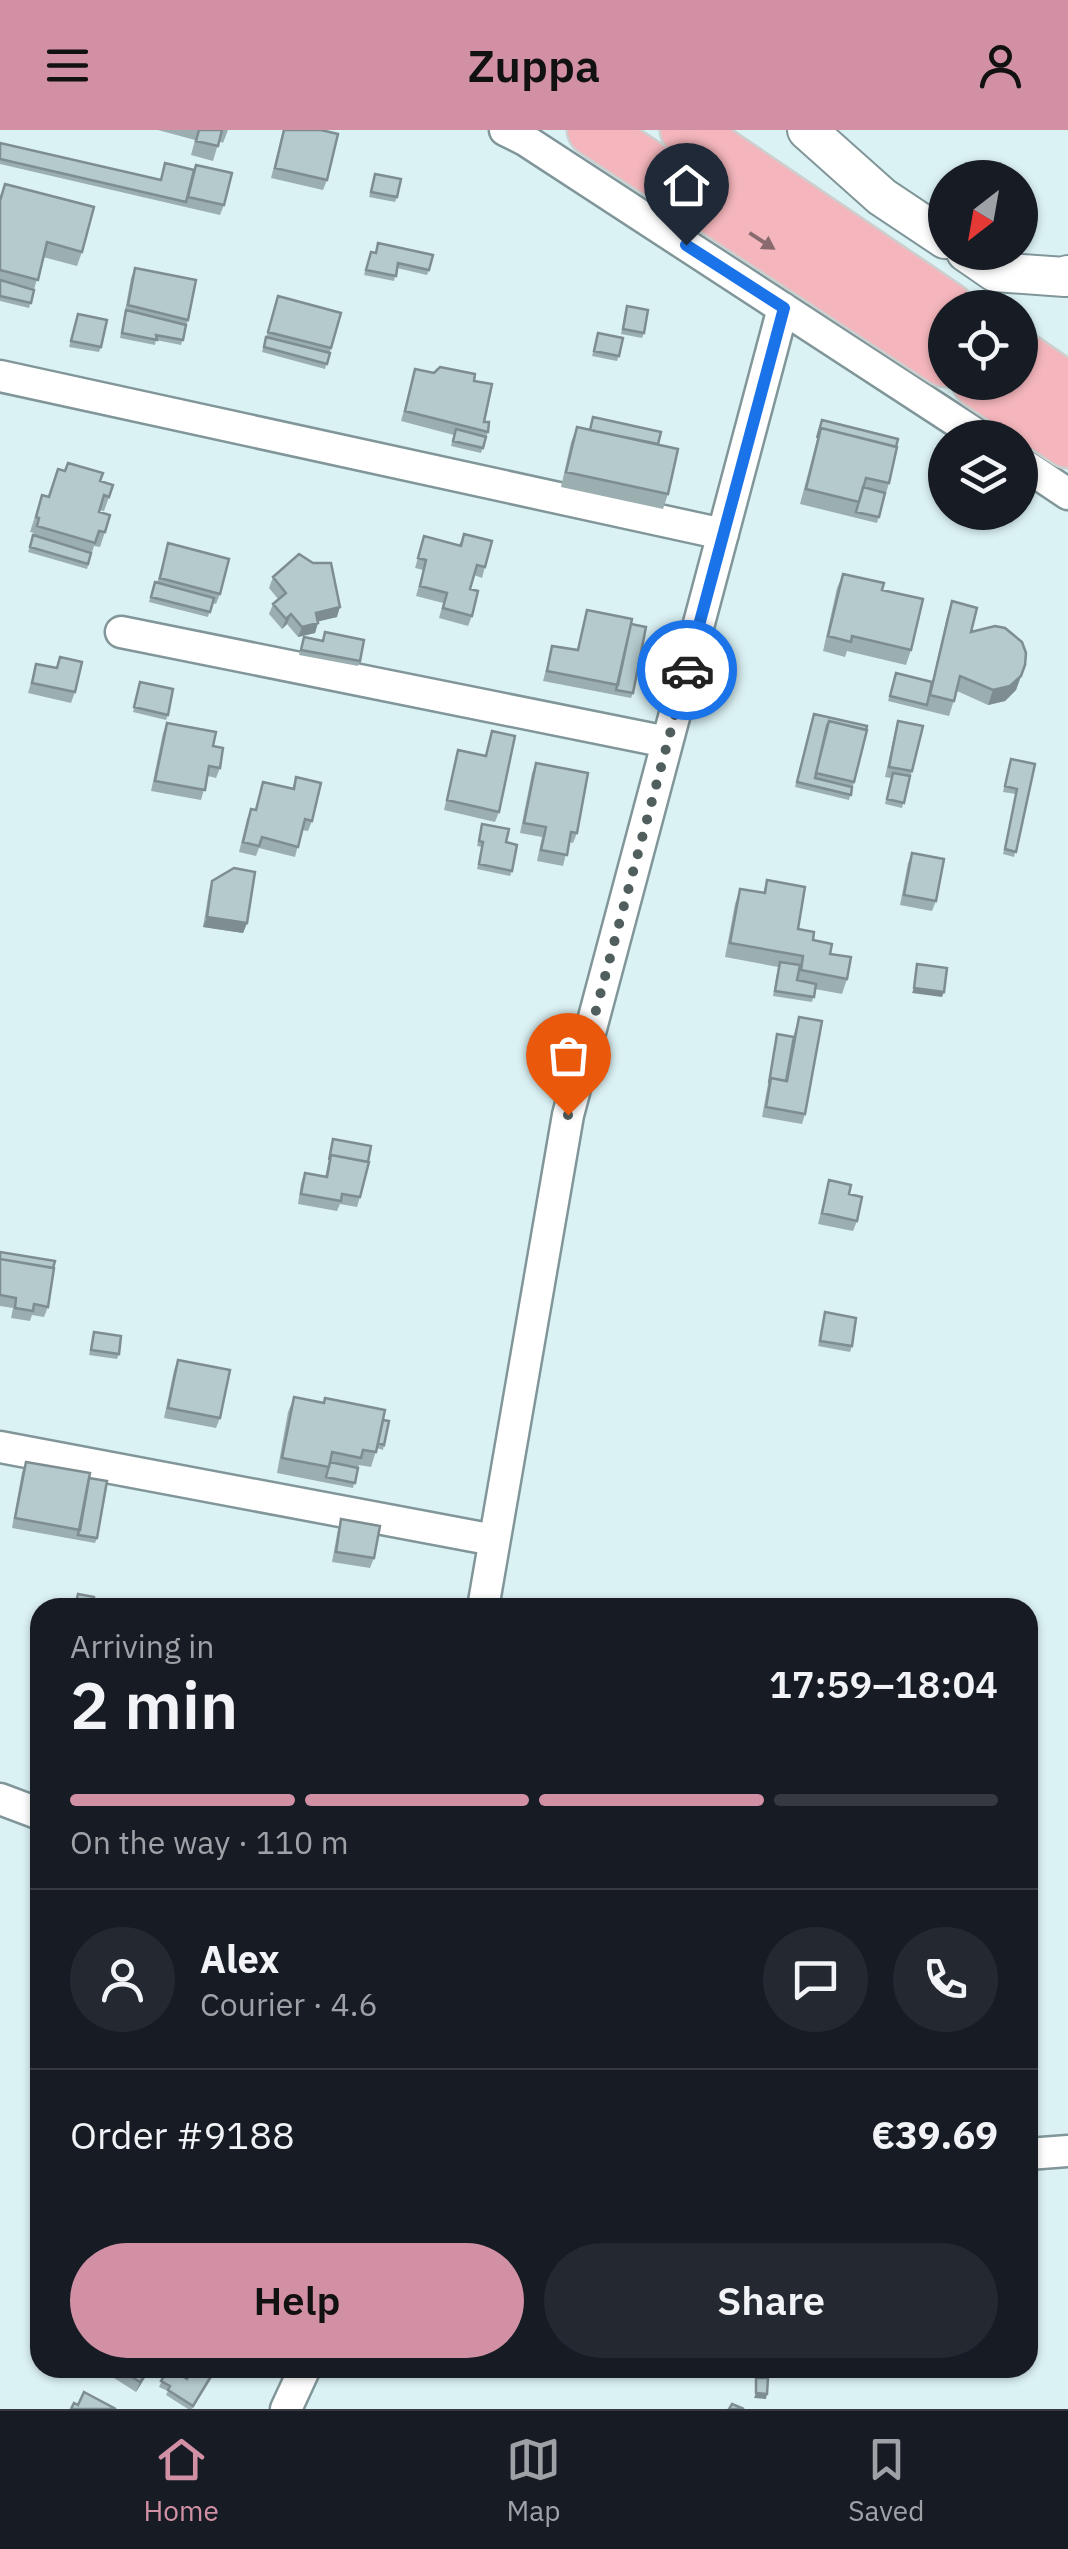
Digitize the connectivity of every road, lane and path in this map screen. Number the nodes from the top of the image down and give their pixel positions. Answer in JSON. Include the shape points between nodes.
{"nodes":[{"id":1,"x":505,"y":130,"type":"edge"},
{"id":2,"x":593,"y":130,"type":"edge"},
{"id":3,"x":686,"y":130,"type":"edge"},
{"id":4,"x":806,"y":130,"type":"edge"},
{"id":5,"x":928,"y":228,"type":"edge"},
{"id":6,"x":992,"y":270,"type":"edge"},
{"id":7,"x":1068,"y":274,"type":"edge"},
{"id":8,"x":928,"y":294,"type":"edge"},
{"id":9,"x":784,"y":308,"type":"junction"},
{"id":10,"x":928,"y":350,"type":"edge"},
{"id":11,"x":1038,"y":368,"type":"edge"},
{"id":12,"x":0,"y":376,"type":"edge"},
{"id":13,"x":1068,"y":388,"type":"edge"},
{"id":14,"x":1005,"y":400,"type":"edge"},
{"id":15,"x":955,"y":420,"type":"edge"},
{"id":16,"x":1068,"y":442,"type":"edge"},
{"id":17,"x":1038,"y":474,"type":"edge"},
{"id":18,"x":1068,"y":494,"type":"edge"},
{"id":19,"x":723,"y":534,"type":"junction"},
{"id":20,"x":121,"y":632,"type":"dead end"},
{"id":21,"x":667,"y":742,"type":"junction"},
{"id":22,"x":0,"y":1447,"type":"edge"},
{"id":23,"x":494,"y":1540,"type":"junction"},
{"id":24,"x":485,"y":1598,"type":"edge"},
{"id":25,"x":0,"y":1799,"type":"edge"},
{"id":26,"x":30,"y":1810,"type":"edge"},
{"id":27,"x":1068,"y":2151,"type":"edge"},
{"id":28,"x":1038,"y":2153,"type":"edge"},
{"id":29,"x":300,"y":2378,"type":"edge"},
{"id":30,"x":286,"y":2409,"type":"edge"}],
"edges":[{"from":1,"to":9,"type":"street"},
{"from":2,"to":10,"type":"highway","one_way":true},
{"from":3,"to":8,"type":"highway"},
{"from":4,"to":5,"type":"street"},
{"from":6,"to":7,"type":"street"},
{"from":9,"to":15,"type":"street"},
{"from":9,"to":19,"type":"street"},
{"from":11,"to":13,"type":"highway"},
{"from":12,"to":19,"type":"street"},
{"from":14,"to":16,"type":"highway"},
{"from":17,"to":18,"type":"street"},
{"from":19,"to":21,"type":"street"},
{"from":20,"to":21,"type":"street"},
{"from":21,"to":23,"type":"street","via":[[568,1115]]},
{"from":22,"to":23,"type":"street"},
{"from":23,"to":24,"type":"street"},
{"from":25,"to":26,"type":"street"},
{"from":27,"to":28,"type":"street"},
{"from":29,"to":30,"type":"street"}]}
